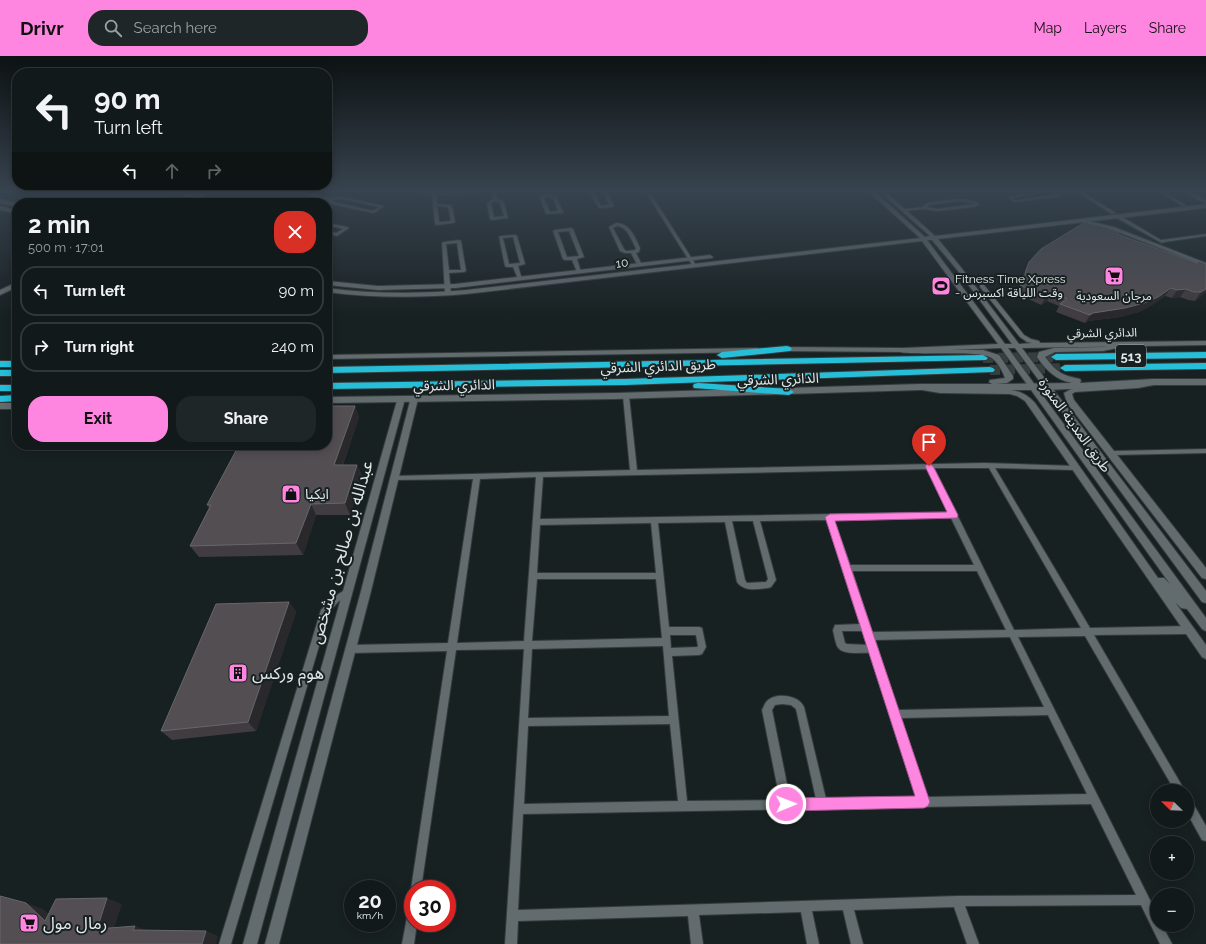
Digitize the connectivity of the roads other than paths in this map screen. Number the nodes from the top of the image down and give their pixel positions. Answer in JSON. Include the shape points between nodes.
{"nodes":[{"id":1,"x":555,"y":232,"type":"edge"},
{"id":2,"x":572,"y":232,"type":"edge"},
{"id":3,"x":614,"y":232,"type":"edge"},
{"id":4,"x":630,"y":232,"type":"edge"},
{"id":5,"x":673,"y":232,"type":"edge"},
{"id":6,"x":918,"y":232,"type":"edge"},
{"id":7,"x":929,"y":232,"type":"edge"},
{"id":8,"x":956,"y":232,"type":"edge"},
{"id":9,"x":958,"y":232,"type":"edge"},
{"id":10,"x":1124,"y":232,"type":"edge"},
{"id":11,"x":1146,"y":232,"type":"edge"},
{"id":12,"x":932,"y":235,"type":"junction"},
{"id":13,"x":922,"y":236,"type":"junction"},
{"id":14,"x":1206,"y":236,"type":"edge"},
{"id":15,"x":1160,"y":241,"type":"junction"},
{"id":16,"x":633,"y":252,"type":"junction"},
{"id":17,"x":574,"y":258,"type":"junction"},
{"id":18,"x":692,"y":262,"type":"junction"},
{"id":19,"x":1206,"y":264,"type":"edge"},
{"id":20,"x":515,"y":265,"type":"junction"},
{"id":21,"x":640,"y":265,"type":"junction"},
{"id":22,"x":447,"y":272,"type":"junction"},
{"id":23,"x":579,"y":272,"type":"junction"},
{"id":24,"x":520,"y":279,"type":"junction"},
{"id":25,"x":332,"y":284,"type":"edge"},
{"id":26,"x":982,"y":286,"type":"dead end"},
{"id":27,"x":12,"y":287,"type":"edge"},
{"id":28,"x":448,"y":290,"type":"junction"},
{"id":29,"x":332,"y":291,"type":"edge"},
{"id":30,"x":0,"y":293,"type":"edge"},
{"id":31,"x":12,"y":294,"type":"edge"},
{"id":32,"x":0,"y":300,"type":"edge"},
{"id":33,"x":1206,"y":343,"type":"edge"},
{"id":34,"x":1124,"y":344,"type":"junction"},
{"id":35,"x":1017,"y":345,"type":"junction"},
{"id":36,"x":1003,"y":346,"type":"junction"},
{"id":37,"x":787,"y":349,"type":"junction"},
{"id":38,"x":903,"y":350,"type":"junction"},
{"id":39,"x":1206,"y":355,"type":"edge"},
{"id":40,"x":332,"y":357,"type":"edge"},
{"id":41,"x":1056,"y":357,"type":"tunnel mouth"},
{"id":42,"x":983,"y":358,"type":"tunnel mouth"},
{"id":43,"x":0,"y":364,"type":"edge"},
{"id":44,"x":12,"y":364,"type":"edge"},
{"id":45,"x":630,"y":364,"type":"junction"},
{"id":46,"x":1206,"y":366,"type":"edge"},
{"id":47,"x":1065,"y":368,"type":"tunnel mouth"},
{"id":48,"x":332,"y":370,"type":"edge"},
{"id":49,"x":990,"y":370,"type":"tunnel mouth"},
{"id":50,"x":0,"y":373,"type":"edge"},
{"id":51,"x":12,"y":373,"type":"edge"},
{"id":52,"x":625,"y":382,"type":"junction"},
{"id":53,"x":1153,"y":382,"type":"junction"},
{"id":54,"x":1206,"y":382,"type":"edge"},
{"id":55,"x":332,"y":386,"type":"edge"},
{"id":56,"x":1032,"y":387,"type":"junction"},
{"id":57,"x":1048,"y":387,"type":"junction"},
{"id":58,"x":0,"y":388,"type":"edge"},
{"id":59,"x":12,"y":388,"type":"edge"},
{"id":60,"x":921,"y":388,"type":"junction"},
{"id":61,"x":789,"y":392,"type":"junction"},
{"id":62,"x":626,"y":396,"type":"junction"},
{"id":63,"x":12,"y":398,"type":"edge"},
{"id":64,"x":0,"y":399,"type":"edge"},
{"id":65,"x":414,"y":399,"type":"junction"},
{"id":66,"x":332,"y":400,"type":"edge"},
{"id":67,"x":401,"y":400,"type":"junction"},
{"id":68,"x":0,"y":406,"type":"edge"},
{"id":69,"x":12,"y":406,"type":"edge"},
{"id":70,"x":1058,"y":423,"type":"junction"},
{"id":71,"x":1086,"y":438,"type":"junction"},
{"id":72,"x":1206,"y":451,"type":"edge"},
{"id":73,"x":1112,"y":453,"type":"junction"},
{"id":74,"x":929,"y":466,"type":"junction"},
{"id":75,"x":991,"y":466,"type":"junction"},
{"id":76,"x":1074,"y":468,"type":"junction"},
{"id":77,"x":1126,"y":471,"type":"junction"},
{"id":78,"x":634,"y":473,"type":"junction"},
{"id":79,"x":540,"y":476,"type":"junction"},
{"id":80,"x":477,"y":477,"type":"junction"},
{"id":81,"x":394,"y":478,"type":"junction"},
{"id":82,"x":953,"y":515,"type":"junction"},
{"id":83,"x":830,"y":517,"type":"junction"},
{"id":84,"x":756,"y":518,"type":"junction"},
{"id":85,"x":728,"y":519,"type":"junction"},
{"id":86,"x":654,"y":520,"type":"junction"},
{"id":87,"x":537,"y":522,"type":"junction"},
{"id":88,"x":1142,"y":565,"type":"junction"},
{"id":89,"x":846,"y":568,"type":"junction"},
{"id":90,"x":979,"y":568,"type":"junction"},
{"id":91,"x":1205,"y":575,"type":"edge"},
{"id":92,"x":533,"y":576,"type":"junction"},
{"id":93,"x":660,"y":576,"type":"junction"},
{"id":94,"x":348,"y":591,"type":"junction"},
{"id":95,"x":1206,"y":599,"type":"edge"},
{"id":96,"x":1203,"y":623,"type":"edge"},
{"id":97,"x":1189,"y":630,"type":"junction"},
{"id":98,"x":665,"y":631,"type":"junction"},
{"id":99,"x":1086,"y":631,"type":"junction"},
{"id":100,"x":867,"y":632,"type":"junction"},
{"id":101,"x":1011,"y":633,"type":"junction"},
{"id":102,"x":666,"y":642,"type":"junction"},
{"id":103,"x":528,"y":645,"type":"junction"},
{"id":104,"x":452,"y":647,"type":"junction"},
{"id":105,"x":350,"y":649,"type":"junction"},
{"id":106,"x":873,"y":649,"type":"junction"},
{"id":107,"x":667,"y":652,"type":"junction"},
{"id":108,"x":1206,"y":654,"type":"edge"},
{"id":109,"x":1050,"y":711,"type":"junction"},
{"id":110,"x":895,"y":714,"type":"junction"},
{"id":111,"x":674,"y":720,"type":"junction"},
{"id":112,"x":524,"y":722,"type":"junction"},
{"id":113,"x":1176,"y":784,"type":"edge"},
{"id":114,"x":1094,"y":799,"type":"junction"},
{"id":115,"x":924,"y":802,"type":"junction"},
{"id":116,"x":786,"y":804,"type":"junction"},
{"id":117,"x":822,"y":804,"type":"junction"},
{"id":118,"x":682,"y":806,"type":"junction"},
{"id":119,"x":519,"y":809,"type":"junction"},
{"id":120,"x":1194,"y":816,"type":"edge"},
{"id":121,"x":1206,"y":836,"type":"edge"},
{"id":122,"x":417,"y":880,"type":"edge"},
{"id":123,"x":1144,"y":900,"type":"junction"},
{"id":124,"x":958,"y":901,"type":"junction"},
{"id":125,"x":847,"y":905,"type":"junction"},
{"id":126,"x":805,"y":906,"type":"junction"},
{"id":127,"x":693,"y":910,"type":"junction"},
{"id":128,"x":513,"y":916,"type":"junction"},
{"id":129,"x":410,"y":932,"type":"edge"},
{"id":130,"x":225,"y":944,"type":"edge"},
{"id":131,"x":250,"y":944,"type":"edge"},
{"id":132,"x":272,"y":944,"type":"edge"},
{"id":133,"x":408,"y":944,"type":"edge"},
{"id":134,"x":511,"y":944,"type":"edge"},
{"id":135,"x":696,"y":944,"type":"edge"},
{"id":136,"x":813,"y":944,"type":"edge"},
{"id":137,"x":857,"y":944,"type":"edge"},
{"id":138,"x":973,"y":944,"type":"edge"},
{"id":139,"x":1166,"y":944,"type":"edge"}],
"edges":[{"from":1,"to":17,"type":"street","via":[[565,259]]},
{"from":2,"to":17,"type":"street","via":[[582,257]]},
{"from":3,"to":16,"type":"street","via":[[622,250]]},
{"from":4,"to":16,"type":"street","via":[[638,248]]},
{"from":5,"to":18,"type":"street"},
{"from":6,"to":13,"type":"street","name":"طريق المدينة المنورة"},
{"from":7,"to":12,"type":"street","name":"طريق المدينة المنورة"},
{"from":8,"to":12,"type":"street","name":"10"},
{"from":9,"to":12,"type":"street","name":"10"},
{"from":10,"to":19,"type":"street"},
{"from":11,"to":15,"type":"street"},
{"from":12,"to":13,"type":"street","name":"10"},
{"from":12,"to":35,"type":"street","name":"طريق المدينة المنورة"},
{"from":13,"to":18,"type":"street","name":"10"},
{"from":13,"to":36,"type":"street","name":"طريق المدينة المنورة"},
{"from":14,"to":15,"type":"street"},
{"from":15,"to":19,"type":"street"},
{"from":16,"to":21,"type":"street"},
{"from":17,"to":23,"type":"street"},
{"from":18,"to":21,"type":"street","name":"10"},
{"from":18,"to":28,"type":"street","name":"10"},
{"from":20,"to":20,"type":"street","via":[[507,266],[500,237],[516,236],[523,264]]},
{"from":20,"to":24,"type":"street"},
{"from":21,"to":23,"type":"street","name":"10"},
{"from":22,"to":22,"type":"street","via":[[464,271],[459,242],[444,243]]},
{"from":22,"to":28,"type":"street"},
{"from":23,"to":24,"type":"street","name":"10"},
{"from":24,"to":28,"type":"street","name":"10"},
{"from":25,"to":28,"type":"street","name":"10","via":[[382,289]]},
{"from":26,"to":34,"type":"street","via":[[1022,336],[1029,341]]},
{"from":27,"to":30,"type":"street"},
{"from":28,"to":29,"type":"street","name":"10","via":[[378,296]]},
{"from":31,"to":32,"type":"street"},
{"from":33,"to":34,"type":"street","name":"الدائري الشرقي"},
{"from":34,"to":35,"type":"street","name":"الدائري الشرقي"},
{"from":34,"to":53,"type":"main road","via":[[1103,349],[1046,351],[1041,356],[1052,372],[1065,380]]},
{"from":35,"to":36,"type":"street","name":"الدائري الشرقي"},
{"from":35,"to":57,"type":"street","name":"طريق المدينة المنورة"},
{"from":36,"to":38,"type":"street","name":"الدائري الشرقي"},
{"from":36,"to":56,"type":"street","name":"طريق المدينة المنورة"},
{"from":37,"to":38,"type":"street","name":"الدائري الشرقي"},
{"from":37,"to":40,"type":"street","name":"الدائري الشرقي"},
{"from":37,"to":45,"type":"highway"},
{"from":38,"to":60,"type":"main road","via":[[983,352],[996,357],[1009,376],[1009,379],[1004,381],[937,384]]},
{"from":39,"to":41,"type":"highway","number":"513"},
{"from":42,"to":45,"type":"highway","name":"طريق الدائري الشرقي"},
{"from":43,"to":44,"type":"highway"},
{"from":45,"to":48,"type":"highway","name":"طريق الدائري الشرقي"},
{"from":46,"to":47,"type":"highway","number":"513"},
{"from":49,"to":52,"type":"highway","name":"طريق الدائري الشرقي"},
{"from":50,"to":51,"type":"highway"},
{"from":52,"to":55,"type":"highway","name":"طريق الدائري الشرقي"},
{"from":52,"to":61,"type":"highway"},
{"from":53,"to":54,"type":"main road","name":"الدائري الشرقي"},
{"from":53,"to":57,"type":"main road","name":"الدائري الشرقي"},
{"from":53,"to":73,"type":"street","via":[[1138,386],[1073,390],[1068,393],[1070,401]]},
{"from":56,"to":57,"type":"main road","name":"الدائري الشرقي"},
{"from":56,"to":60,"type":"main road","name":"الدائري الشرقي"},
{"from":56,"to":70,"type":"street","name":"طريق المدينة المنورة"},
{"from":57,"to":71,"type":"street","name":"طريق المدينة المنورة"},
{"from":58,"to":59,"type":"highway"},
{"from":60,"to":61,"type":"main road","name":"الدائري الشرقي"},
{"from":60,"to":76,"type":"street","via":[[940,391],[1010,392],[1022,395],[1032,405]]},
{"from":61,"to":62,"type":"main road","name":"الدائري الشرقي"},
{"from":62,"to":65,"type":"main road","name":"الدائري الشرقي"},
{"from":62,"to":78,"type":"street"},
{"from":63,"to":64,"type":"highway"},
{"from":65,"to":67,"type":"main road","name":"الدائري الشرقي"},
{"from":65,"to":81,"type":"street","name":"عبدالله بن صالح بن مشخص"},
{"from":66,"to":67,"type":"main road","name":"الدائري الشرقي"},
{"from":67,"to":94,"type":"street","name":"عبدالله بن صالح بن مشخص"},
{"from":68,"to":69,"type":"main road"},
{"from":70,"to":76,"type":"street"},
{"from":70,"to":96,"type":"street","name":"طريق المدينة المنورة"},
{"from":71,"to":77,"type":"street"},
{"from":71,"to":95,"type":"street","name":"طريق المدينة المنورة"},
{"from":72,"to":73,"type":"street"},
{"from":73,"to":77,"type":"street"},
{"from":74,"to":75,"type":"street"},
{"from":74,"to":78,"type":"street"},
{"from":74,"to":82,"type":"street"},
{"from":75,"to":76,"type":"street"},
{"from":75,"to":99,"type":"street"},
{"from":76,"to":88,"type":"street"},
{"from":77,"to":91,"type":"street"},
{"from":78,"to":79,"type":"street"},
{"from":79,"to":80,"type":"street"},
{"from":79,"to":87,"type":"street"},
{"from":80,"to":81,"type":"street"},
{"from":80,"to":104,"type":"street"},
{"from":81,"to":105,"type":"street","name":"عبدالله بن صالح بن مشخص"},
{"from":82,"to":83,"type":"street"},
{"from":82,"to":90,"type":"street"},
{"from":83,"to":84,"type":"street"},
{"from":83,"to":89,"type":"street"},
{"from":84,"to":85,"type":"street"},
{"from":84,"to":85,"type":"street","via":[[772,580],[768,585],[746,586],[741,582]]},
{"from":85,"to":86,"type":"street"},
{"from":86,"to":87,"type":"street"},
{"from":86,"to":93,"type":"street"},
{"from":87,"to":92,"type":"street"},
{"from":88,"to":96,"type":"street"},
{"from":88,"to":97,"type":"street"},
{"from":89,"to":90,"type":"street"},
{"from":89,"to":100,"type":"street"},
{"from":90,"to":101,"type":"street"},
{"from":92,"to":93,"type":"street"},
{"from":92,"to":103,"type":"street"},
{"from":93,"to":98,"type":"street"},
{"from":94,"to":130,"type":"street","via":[[325,610]]},
{"from":94,"to":131,"type":"street","name":"عبدالله بن صالح بن مشخص"},
{"from":97,"to":99,"type":"street"},
{"from":97,"to":108,"type":"street"},
{"from":98,"to":102,"type":"street"},
{"from":98,"to":107,"type":"street","via":[[699,631],[702,647],[698,651]]},
{"from":99,"to":101,"type":"street"},
{"from":99,"to":113,"type":"street"},
{"from":100,"to":101,"type":"street"},
{"from":100,"to":106,"type":"street"},
{"from":100,"to":106,"type":"street","via":[[842,627],[837,630],[841,645],[845,648]]},
{"from":101,"to":109,"type":"street"},
{"from":102,"to":103,"type":"street"},
{"from":102,"to":107,"type":"street"},
{"from":103,"to":104,"type":"street"},
{"from":103,"to":112,"type":"street"},
{"from":104,"to":105,"type":"street"},
{"from":104,"to":122,"type":"street"},
{"from":105,"to":132,"type":"street","name":"عبدالله بن صالح بن مشخص"},
{"from":106,"to":110,"type":"street"},
{"from":107,"to":111,"type":"street"},
{"from":109,"to":110,"type":"street"},
{"from":109,"to":114,"type":"street"},
{"from":110,"to":115,"type":"street"},
{"from":111,"to":112,"type":"street"},
{"from":111,"to":118,"type":"street"},
{"from":112,"to":119,"type":"street"},
{"from":114,"to":115,"type":"street"},
{"from":114,"to":123,"type":"street"},
{"from":115,"to":117,"type":"street"},
{"from":116,"to":117,"type":"street"},
{"from":116,"to":117,"type":"street","via":[[767,710],[767,705],[773,701],[793,701],[800,707]]},
{"from":116,"to":118,"type":"street"},
{"from":118,"to":119,"type":"street"},
{"from":119,"to":128,"type":"street"},
{"from":120,"to":121,"type":"street"},
{"from":123,"to":124,"type":"street"},
{"from":123,"to":139,"type":"street"},
{"from":124,"to":125,"type":"street"},
{"from":124,"to":138,"type":"street"},
{"from":125,"to":126,"type":"street"},
{"from":125,"to":137,"type":"street"},
{"from":126,"to":127,"type":"street"},
{"from":126,"to":136,"type":"street"},
{"from":127,"to":128,"type":"street"},
{"from":127,"to":135,"type":"street"},
{"from":128,"to":134,"type":"street"},
{"from":129,"to":133,"type":"street"}]}
